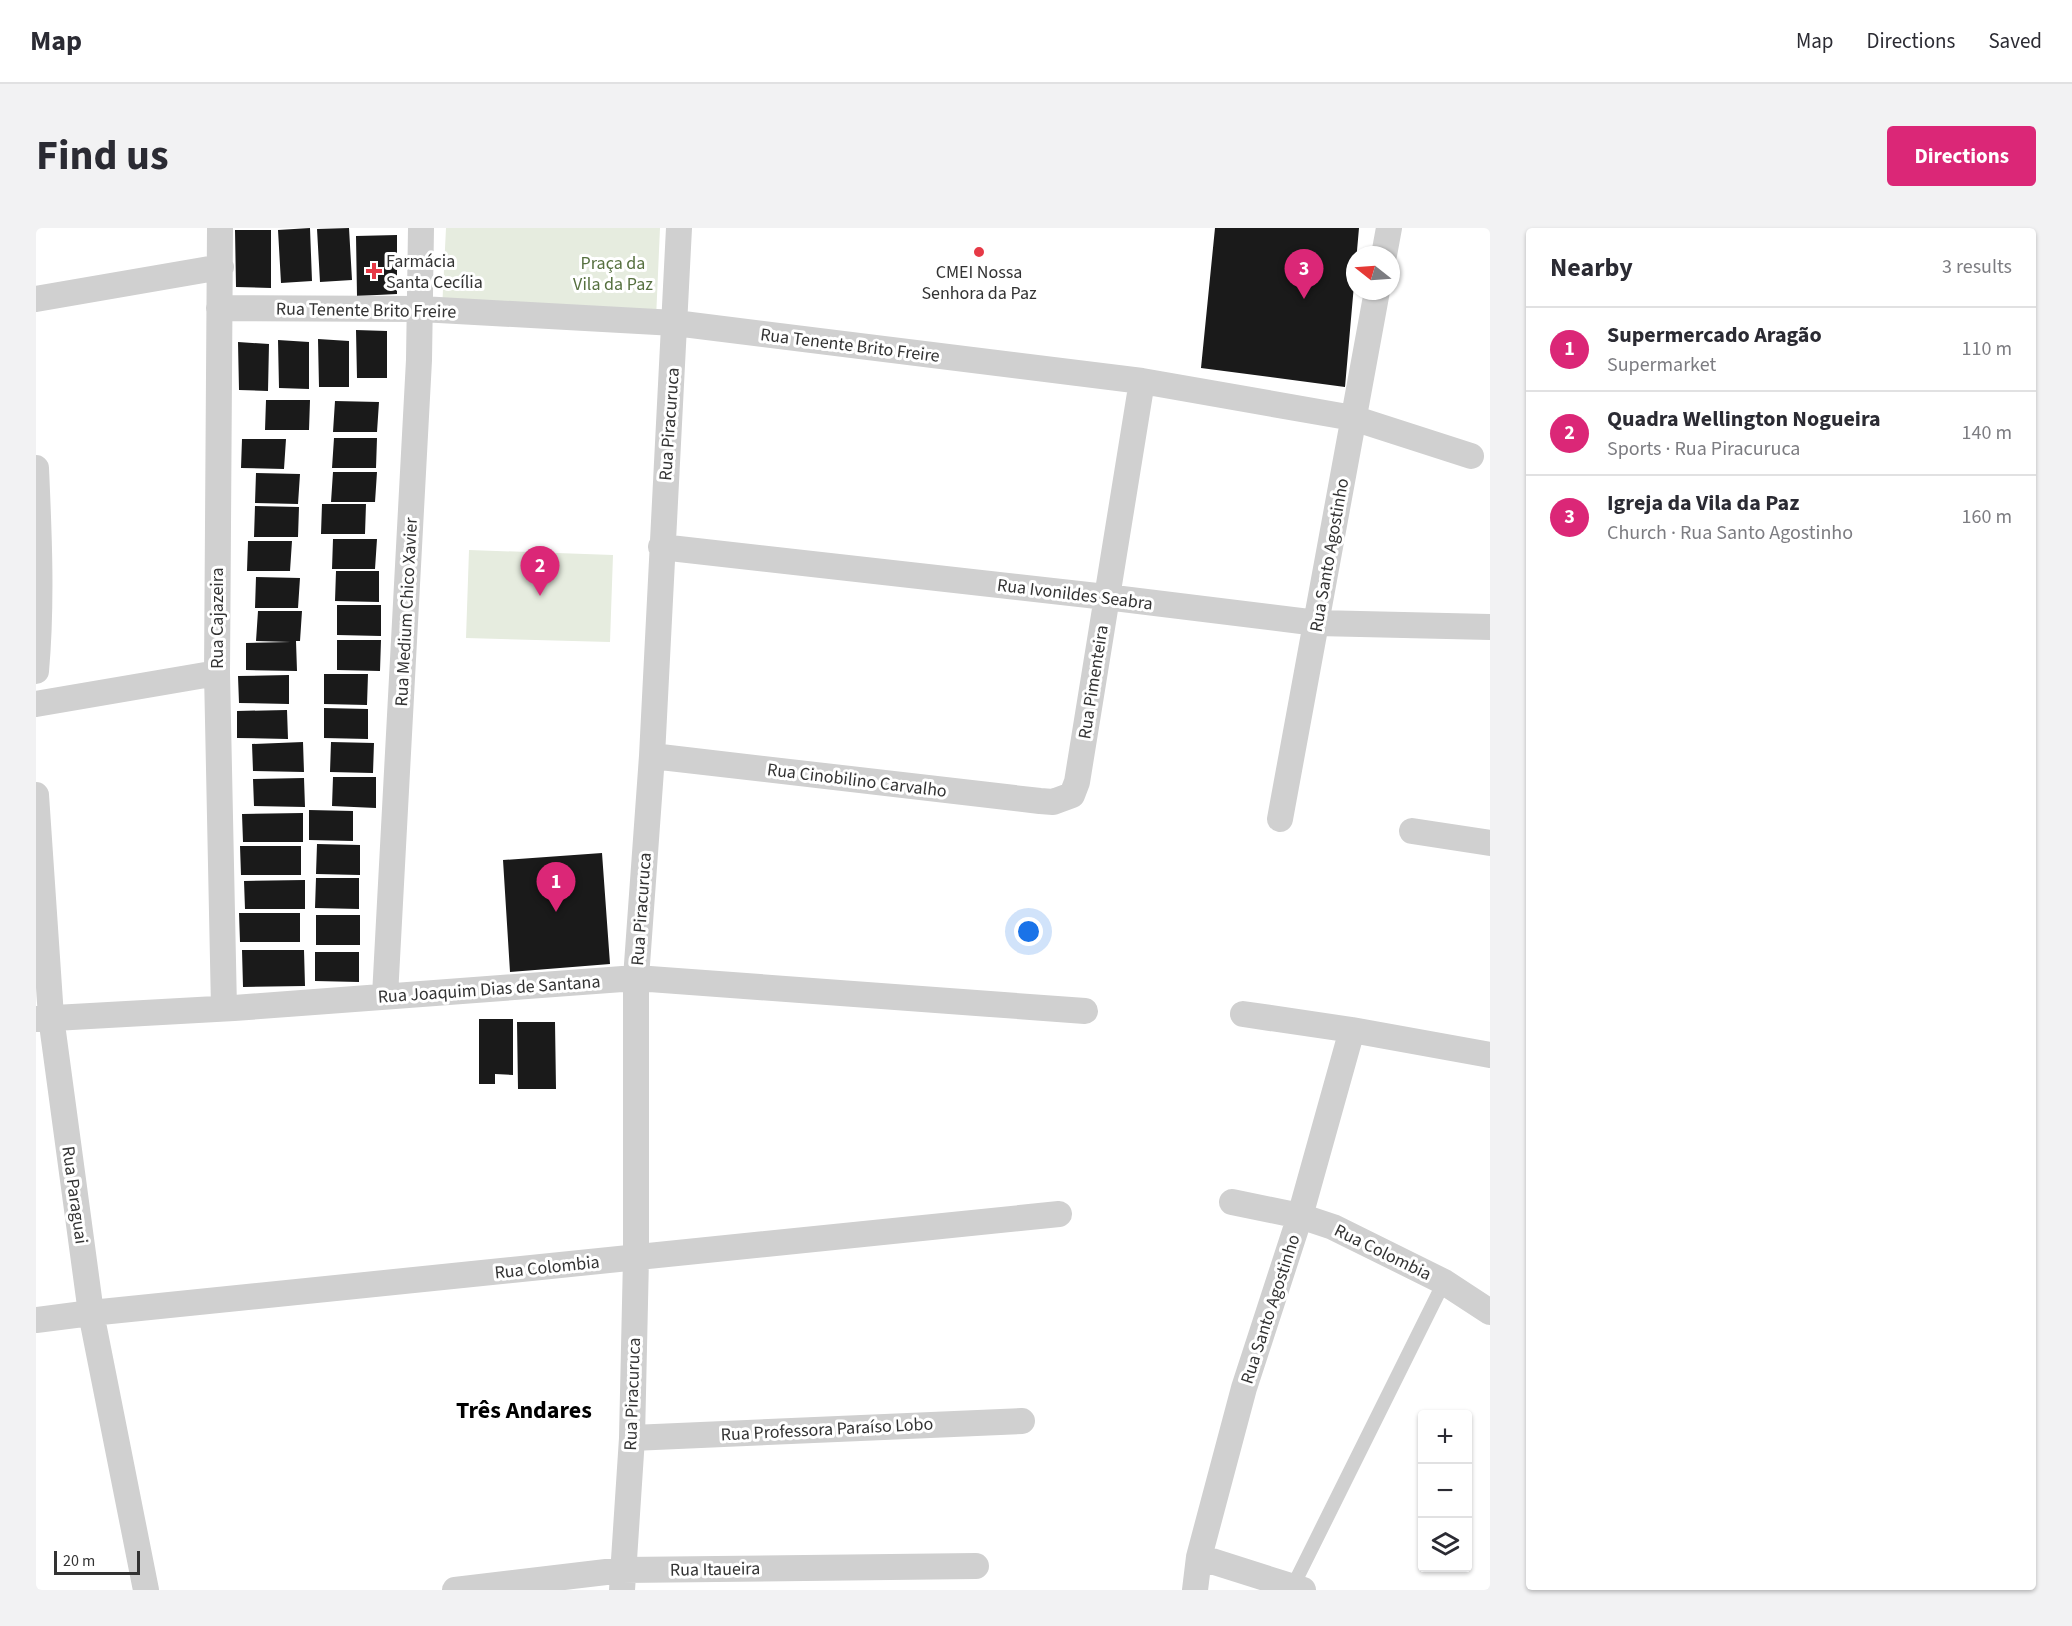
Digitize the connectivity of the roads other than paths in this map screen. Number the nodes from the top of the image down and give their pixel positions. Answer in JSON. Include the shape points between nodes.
{"nodes":[{"id":1,"x":220,"y":228,"type":"edge"},
{"id":2,"x":421,"y":228,"type":"edge"},
{"id":3,"x":679,"y":228,"type":"edge"},
{"id":4,"x":1389,"y":228,"type":"edge"},
{"id":5,"x":1386,"y":246,"type":"edge"},
{"id":6,"x":221,"y":267,"type":"junction"},
{"id":7,"x":36,"y":299,"type":"edge"},
{"id":8,"x":1375,"y":300,"type":"edge"},
{"id":9,"x":219,"y":308,"type":"junction"},
{"id":10,"x":421,"y":309,"type":"junction"},
{"id":11,"x":675,"y":323,"type":"junction"},
{"id":12,"x":1142,"y":381,"type":"junction"},
{"id":13,"x":1353,"y":418,"type":"junction"},
{"id":14,"x":1471,"y":456,"type":"dead end"},
{"id":15,"x":36,"y":468,"type":"edge"},
{"id":16,"x":661,"y":547,"type":"junction"},
{"id":17,"x":1106,"y":597,"type":"junction"},
{"id":18,"x":1317,"y":623,"type":"junction"},
{"id":19,"x":1490,"y":627,"type":"edge"},
{"id":20,"x":36,"y":671,"type":"edge"},
{"id":21,"x":217,"y":674,"type":"junction"},
{"id":22,"x":36,"y":704,"type":"edge"},
{"id":23,"x":652,"y":756,"type":"junction"},
{"id":24,"x":36,"y":795,"type":"edge"},
{"id":25,"x":1063,"y":799,"type":"joint"},
{"id":26,"x":1280,"y":819,"type":"dead end"},
{"id":27,"x":1412,"y":831,"type":"dead end"},
{"id":28,"x":1490,"y":843,"type":"edge"},
{"id":29,"x":636,"y":978,"type":"junction"},
{"id":30,"x":385,"y":996,"type":"junction"},
{"id":31,"x":224,"y":1008,"type":"junction"},
{"id":32,"x":1085,"y":1011,"type":"dead end"},
{"id":33,"x":1243,"y":1014,"type":"dead end"},
{"id":34,"x":43,"y":1018,"type":"edge"},
{"id":35,"x":1352,"y":1030,"type":"junction"},
{"id":36,"x":1490,"y":1055,"type":"edge"},
{"id":37,"x":1233,"y":1202,"type":"dead end"},
{"id":38,"x":1059,"y":1214,"type":"dead end"},
{"id":39,"x":1300,"y":1215,"type":"junction"},
{"id":40,"x":636,"y":1258,"type":"junction"},
{"id":41,"x":1444,"y":1282,"type":"junction"},
{"id":42,"x":1490,"y":1312,"type":"edge"},
{"id":43,"x":91,"y":1313,"type":"junction"},
{"id":44,"x":36,"y":1320,"type":"edge"},
{"id":45,"x":1022,"y":1421,"type":"dead end"},
{"id":46,"x":632,"y":1438,"type":"junction"},
{"id":47,"x":1199,"y":1557,"type":"junction"},
{"id":48,"x":975,"y":1566,"type":"dead end"},
{"id":49,"x":622,"y":1580,"type":"edge"},
{"id":50,"x":1298,"y":1588,"type":"edge"},
{"id":51,"x":146,"y":1590,"type":"edge"},
{"id":52,"x":455,"y":1590,"type":"edge"},
{"id":53,"x":1195,"y":1590,"type":"edge"}],
"edges":[{"from":1,"to":6,"type":"street","name":"Rua Cajazeira"},
{"from":2,"to":10,"type":"street","name":"Rua Medium Chico Xavier"},
{"from":3,"to":11,"type":"street","name":"Rua Piracuruca"},
{"from":4,"to":5,"type":"street"},
{"from":6,"to":7,"type":"street"},
{"from":6,"to":9,"type":"street","name":"Rua Cajazeira"},
{"from":8,"to":13,"type":"street","name":"Rua Santo Agostinho"},
{"from":9,"to":10,"type":"street","name":"Rua Tenente Brito Freire"},
{"from":9,"to":21,"type":"street","name":"Rua Cajazeira"},
{"from":10,"to":11,"type":"street","name":"Rua Tenente Brito Freire"},
{"from":10,"to":30,"type":"street","name":"Rua Medium Chico Xavier"},
{"from":11,"to":12,"type":"street","name":"Rua Tenente Brito Freire"},
{"from":11,"to":16,"type":"street","name":"Rua Piracuruca"},
{"from":12,"to":13,"type":"street","name":"Rua Tenente Brito Freire"},
{"from":12,"to":17,"type":"street","name":"Rua Pimenteira"},
{"from":13,"to":14,"type":"street","name":"Rua Tenente Brito Freire"},
{"from":13,"to":18,"type":"street","name":"Rua Santo Agostinho"},
{"from":15,"to":20,"type":"street"},
{"from":16,"to":17,"type":"street","name":"Rua Ivonildes Seabra"},
{"from":16,"to":23,"type":"street","name":"Rua Piracuruca"},
{"from":17,"to":18,"type":"street","name":"Rua Ivonildes Seabra"},
{"from":17,"to":25,"type":"street","name":"Rua Pimenteira","via":[[1077,782],[1071,795]]},
{"from":18,"to":19,"type":"street","name":"Rua Ivonildes Seabra"},
{"from":18,"to":26,"type":"street","name":"Rua Santo Agostinho"},
{"from":21,"to":22,"type":"street"},
{"from":21,"to":31,"type":"street","name":"Rua Cajazeira"},
{"from":23,"to":25,"type":"street","name":"Rua Cinobilino Carvalho","via":[[1040,801]]},
{"from":23,"to":29,"type":"street","name":"Rua Piracuruca"},
{"from":24,"to":34,"type":"street","name":"Rua Paraguai"},
{"from":27,"to":28,"type":"street"},
{"from":29,"to":30,"type":"street","name":"Rua Joaquim Dias de Santana"},
{"from":29,"to":32,"type":"street","name":"Rua Joaquim Dias de Santana"},
{"from":29,"to":40,"type":"street","name":"Rua Piracuruca"},
{"from":30,"to":31,"type":"street","name":"Rua Joaquim Dias de Santana"},
{"from":31,"to":34,"type":"street","name":"Rua Joaquim Dias de Santana"},
{"from":33,"to":35,"type":"street"},
{"from":34,"to":43,"type":"street","name":"Rua Paraguai"},
{"from":35,"to":36,"type":"street"},
{"from":35,"to":39,"type":"street","name":"Rua Santo Agostinho"},
{"from":37,"to":39,"type":"street","name":"Rua Colombia"},
{"from":38,"to":40,"type":"street","name":"Rua Colombia"},
{"from":39,"to":41,"type":"street","name":"Rua Colombia","via":[[1333,1227]]},
{"from":39,"to":47,"type":"street","name":"Rua Santo Agostinho","via":[[1244,1388]]},
{"from":40,"to":43,"type":"street","name":"Rua Colombia"},
{"from":40,"to":46,"type":"street","name":"Rua Piracuruca"},
{"from":41,"to":42,"type":"street","name":"Rua Colombia"},
{"from":41,"to":50,"type":"lane"},
{"from":43,"to":44,"type":"street","name":"Rua Colombia"},
{"from":43,"to":51,"type":"street","name":"Rua Paraguai"},
{"from":45,"to":46,"type":"street","name":"Rua Professora Paraíso Lobo"},
{"from":46,"to":49,"type":"street","name":"Rua Piracuruca"},
{"from":47,"to":50,"type":"street"},
{"from":47,"to":53,"type":"street","name":"Rua Santo Agostinho"},
{"from":48,"to":49,"type":"street","name":"Rua Itaueira"},
{"from":49,"to":52,"type":"street","name":"Rua Itaueira"}]}
